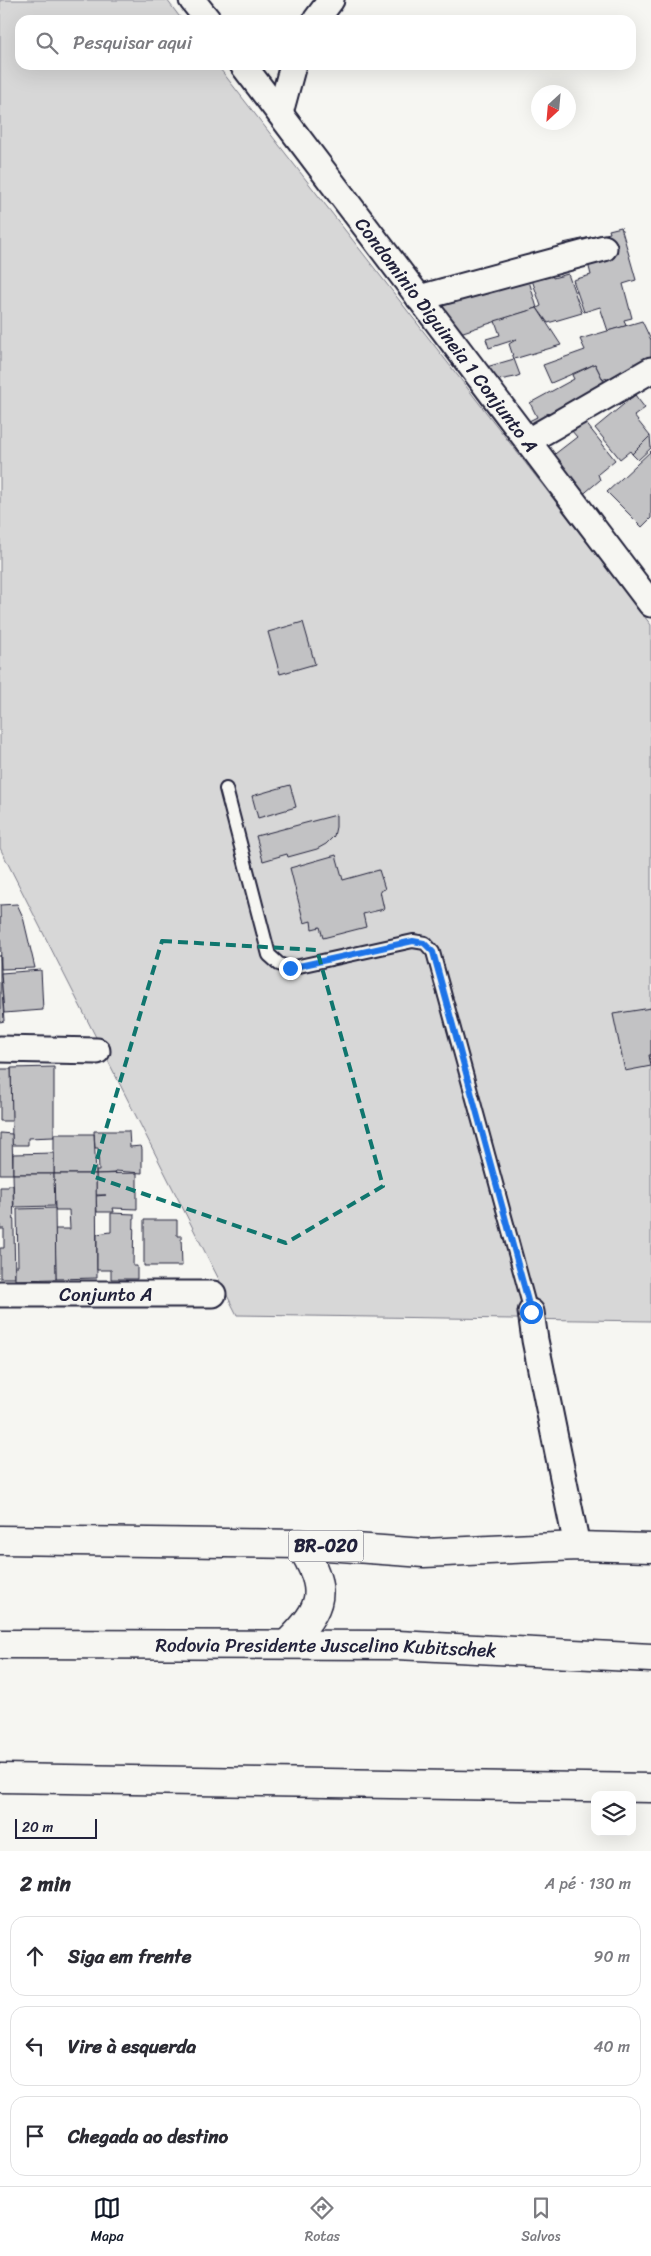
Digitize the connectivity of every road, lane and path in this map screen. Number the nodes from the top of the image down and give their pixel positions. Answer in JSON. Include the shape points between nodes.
{"nodes":[{"id":1,"x":192,"y":0,"type":"edge"},
{"id":2,"x":306,"y":0,"type":"edge"},
{"id":3,"x":331,"y":0,"type":"edge"},
{"id":4,"x":204,"y":15,"type":"edge"},
{"id":5,"x":303,"y":15,"type":"edge"},
{"id":6,"x":320,"y":15,"type":"edge"},
{"id":7,"x":246,"y":70,"type":"edge"},
{"id":8,"x":292,"y":70,"type":"edge"},
{"id":9,"x":280,"y":113,"type":"junction"},
{"id":10,"x":604,"y":248,"type":"dead end"},
{"id":11,"x":420,"y":298,"type":"junction"},
{"id":12,"x":651,"y":370,"type":"edge"},
{"id":13,"x":528,"y":441,"type":"junction"},
{"id":14,"x":651,"y":604,"type":"edge"},
{"id":15,"x":226,"y":789,"type":"dead end"},
{"id":16,"x":0,"y":1049,"type":"edge"},
{"id":17,"x":96,"y":1050,"type":"dead end"},
{"id":18,"x":0,"y":1294,"type":"edge"},
{"id":19,"x":212,"y":1294,"type":"dead end"},
{"id":20,"x":531,"y":1312,"type":"joint"},
{"id":21,"x":0,"y":1540,"type":"edge"},
{"id":22,"x":300,"y":1544,"type":"junction"},
{"id":23,"x":577,"y":1546,"type":"junction"},
{"id":24,"x":651,"y":1548,"type":"edge"},
{"id":25,"x":0,"y":1644,"type":"edge"},
{"id":26,"x":287,"y":1644,"type":"junction"},
{"id":27,"x":651,"y":1658,"type":"edge"},
{"id":28,"x":0,"y":1778,"type":"edge"},
{"id":29,"x":651,"y":1788,"type":"edge"}],
"edges":[{"from":1,"to":4,"type":"street"},
{"from":2,"to":5,"type":"street"},
{"from":3,"to":6,"type":"street"},
{"from":7,"to":9,"type":"street","name":"Condominio Diguineia 1 Conjunto A"},
{"from":8,"to":9,"type":"street"},
{"from":9,"to":11,"type":"street","name":"Condominio Diguineia 1 Conjunto A"},
{"from":10,"to":11,"type":"street"},
{"from":11,"to":13,"type":"street","name":"Condominio Diguineia 1 Conjunto A"},
{"from":12,"to":13,"type":"street"},
{"from":13,"to":14,"type":"street","name":"Condominio Diguineia 1 Conjunto A"},
{"from":15,"to":20,"type":"lane","via":[[269,955],[279,964],[290,968],[413,941],[424,943],[433,952]]},
{"from":16,"to":17,"type":"street"},
{"from":18,"to":19,"type":"street","name":"Conjunto A"},
{"from":20,"to":23,"type":"street"},
{"from":21,"to":22,"type":"main road","number":"BR-020"},
{"from":22,"to":23,"type":"main road","number":"BR-020","via":[[424,1552]]},
{"from":22,"to":26,"type":"main road","via":[[316,1577],[317,1607]]},
{"from":23,"to":24,"type":"main road","number":"BR-020"},
{"from":25,"to":26,"type":"main road","name":"Rodovia Presidente Juscelino Kubitschek"},
{"from":26,"to":27,"type":"main road","name":"Rodovia Presidente Juscelino Kubitschek","via":[[397,1645]]},
{"from":28,"to":29,"type":"main road"}]}
